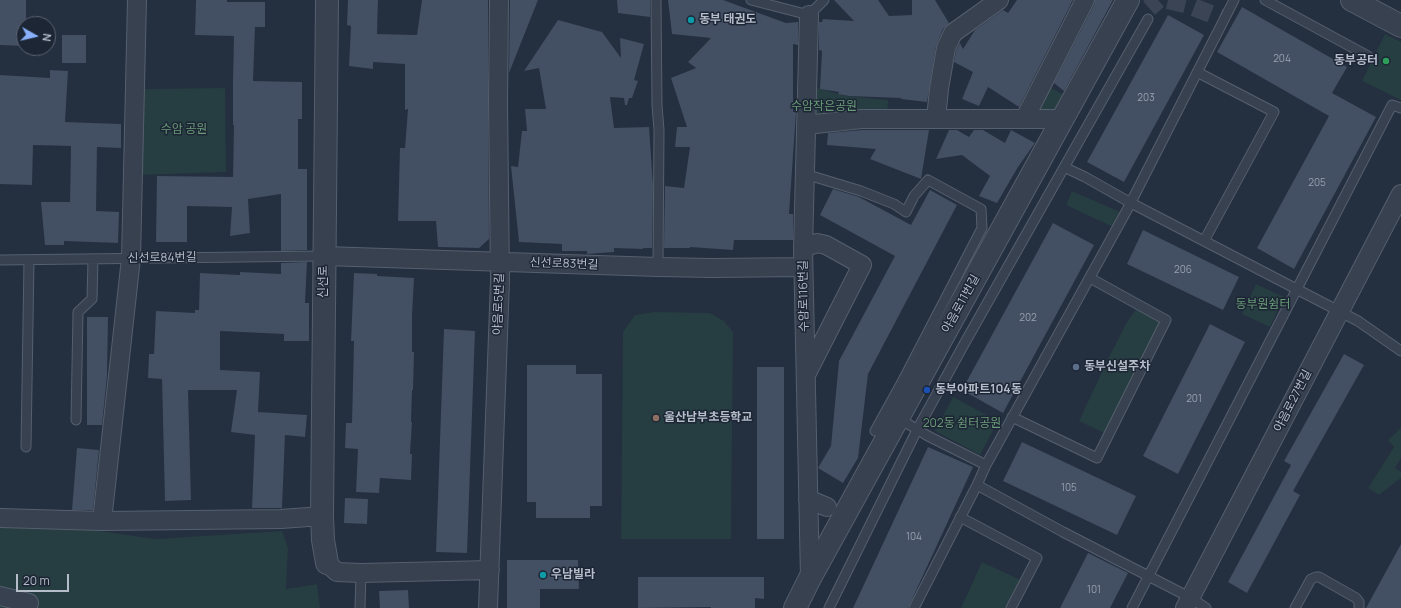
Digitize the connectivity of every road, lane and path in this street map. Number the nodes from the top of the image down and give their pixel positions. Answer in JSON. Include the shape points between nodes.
{"nodes":[{"id":1,"x":137,"y":0,"type":"edge"},
{"id":2,"x":327,"y":0,"type":"edge"},
{"id":3,"x":498,"y":0,"type":"edge"},
{"id":4,"x":656,"y":0,"type":"edge"},
{"id":5,"x":751,"y":0,"type":"edge"},
{"id":6,"x":824,"y":0,"type":"edge"},
{"id":7,"x":999,"y":0,"type":"edge"},
{"id":8,"x":1085,"y":0,"type":"edge"},
{"id":9,"x":1128,"y":0,"type":"tunnel mouth"},
{"id":10,"x":1234,"y":0,"type":"edge"},
{"id":11,"x":1265,"y":0,"type":"edge"},
{"id":12,"x":1352,"y":0,"type":"edge"},
{"id":13,"x":809,"y":15,"type":"junction"},
{"id":14,"x":1148,"y":19,"type":"tunnel mouth"},
{"id":15,"x":1401,"y":26,"type":"edge"},
{"id":16,"x":1368,"y":56,"type":"dead end"},
{"id":17,"x":1198,"y":72,"type":"junction"},
{"id":18,"x":1401,"y":108,"type":"edge"},
{"id":19,"x":1025,"y":118,"type":"junction"},
{"id":20,"x":936,"y":119,"type":"junction"},
{"id":21,"x":1063,"y":119,"type":"junction"},
{"id":22,"x":806,"y":125,"type":"junction"},
{"id":23,"x":1064,"y":167,"type":"junction"},
{"id":24,"x":805,"y":174,"type":"junction"},
{"id":25,"x":1401,"y":194,"type":"edge"},
{"id":26,"x":1131,"y":202,"type":"junction"},
{"id":27,"x":1204,"y":241,"type":"junction"},
{"id":28,"x":803,"y":248,"type":"junction"},
{"id":29,"x":324,"y":256,"type":"junction"},
{"id":30,"x":131,"y":258,"type":"junction"},
{"id":31,"x":93,"y":259,"type":"junction"},
{"id":32,"x":0,"y":260,"type":"edge"},
{"id":33,"x":29,"y":260,"type":"junction"},
{"id":34,"x":500,"y":261,"type":"junction"},
{"id":35,"x":658,"y":267,"type":"junction"},
{"id":36,"x":804,"y":267,"type":"junction"},
{"id":37,"x":1090,"y":278,"type":"junction"},
{"id":38,"x":1296,"y":290,"type":"junction"},
{"id":39,"x":1340,"y":312,"type":"junction"},
{"id":40,"x":804,"y":336,"type":"junction"},
{"id":41,"x":821,"y":344,"type":"junction"},
{"id":42,"x":1401,"y":351,"type":"edge"},
{"id":43,"x":805,"y":375,"type":"junction"},
{"id":44,"x":1012,"y":417,"type":"junction"},
{"id":45,"x":898,"y":418,"type":"junction"},
{"id":46,"x":76,"y":420,"type":"dead end"},
{"id":47,"x":918,"y":430,"type":"junction"},
{"id":48,"x":875,"y":431,"type":"dead end"},
{"id":49,"x":26,"y":447,"type":"dead end"},
{"id":50,"x":986,"y":464,"type":"junction"},
{"id":51,"x":977,"y":485,"type":"junction"},
{"id":52,"x":808,"y":499,"type":"junction"},
{"id":53,"x":827,"y":507,"type":"dead end"},
{"id":54,"x":322,"y":516,"type":"junction"},
{"id":55,"x":960,"y":517,"type":"junction"},
{"id":56,"x":0,"y":518,"type":"edge"},
{"id":57,"x":102,"y":522,"type":"junction"},
{"id":58,"x":327,"y":563,"type":"joint"},
{"id":59,"x":490,"y":570,"type":"junction"},
{"id":60,"x":361,"y":573,"type":"junction"},
{"id":61,"x":1148,"y":576,"type":"junction"},
{"id":62,"x":810,"y":578,"type":"junction"},
{"id":63,"x":0,"y":596,"type":"edge"},
{"id":64,"x":24,"y":602,"type":"dead end"},
{"id":65,"x":1188,"y":603,"type":"edge"},
{"id":66,"x":360,"y":608,"type":"edge"},
{"id":67,"x":488,"y":608,"type":"edge"},
{"id":68,"x":795,"y":608,"type":"edge"},
{"id":69,"x":829,"y":608,"type":"edge"},
{"id":70,"x":914,"y":608,"type":"edge"},
{"id":71,"x":1010,"y":608,"type":"edge"},
{"id":72,"x":1132,"y":608,"type":"edge"},
{"id":73,"x":1206,"y":608,"type":"edge"},
{"id":74,"x":1295,"y":608,"type":"edge"},
{"id":75,"x":1358,"y":608,"type":"edge"}],
"edges":[{"from":1,"to":30,"type":"street"},
{"from":2,"to":29,"type":"street","name":"신선로"},
{"from":3,"to":34,"type":"street","name":"야음로5번길"},
{"from":4,"to":35,"type":"lane","via":[[659,130]]},
{"from":5,"to":13,"type":"lane"},
{"from":6,"to":13,"type":"lane"},
{"from":7,"to":20,"type":"street","via":[[953,33],[946,48]]},
{"from":8,"to":19,"type":"street"},
{"from":9,"to":21,"type":"street","name":"야음로11번길"},
{"from":10,"to":17,"type":"lane"},
{"from":11,"to":16,"type":"lane"},
{"from":12,"to":15,"type":"street"},
{"from":13,"to":22,"type":"street","name":"수암로116번길"},
{"from":14,"to":23,"type":"lane"},
{"from":17,"to":26,"type":"lane"},
{"from":17,"to":27,"type":"lane","via":[[1274,112]]},
{"from":18,"to":38,"type":"lane","via":[[1392,104]]},
{"from":19,"to":20,"type":"street"},
{"from":19,"to":21,"type":"street"},
{"from":20,"to":22,"type":"street","via":[[861,119]]},
{"from":21,"to":45,"type":"street","name":"야음로11번길"},
{"from":22,"to":24,"type":"street","name":"수암로116번길"},
{"from":23,"to":26,"type":"lane"},
{"from":23,"to":47,"type":"lane"},
{"from":24,"to":28,"type":"street","name":"수암로116번길"},
{"from":24,"to":48,"type":"lane","via":[[861,191],[894,204],[906,212],[914,196],[928,180],[981,209],[982,228]]},
{"from":25,"to":39,"type":"street","name":"야음로27번길"},
{"from":26,"to":27,"type":"lane"},
{"from":26,"to":37,"type":"lane"},
{"from":27,"to":38,"type":"lane"},
{"from":28,"to":36,"type":"street","name":"수암로116번길"},
{"from":28,"to":41,"type":"street","via":[[818,243],[826,245],[862,265]]},
{"from":29,"to":30,"type":"lane","name":"신선로84번길"},
{"from":29,"to":34,"type":"street","name":"신선로83번길"},
{"from":29,"to":54,"type":"street","name":"신선로"},
{"from":30,"to":31,"type":"lane","name":"신선로84번길"},
{"from":30,"to":57,"type":"street"},
{"from":31,"to":33,"type":"lane","name":"신선로84번길"},
{"from":31,"to":46,"type":"lane","via":[[92,299],[78,312]]},
{"from":32,"to":33,"type":"lane","name":"신선로84번길"},
{"from":33,"to":49,"type":"lane"},
{"from":34,"to":35,"type":"street","name":"신선로83번길"},
{"from":34,"to":59,"type":"street","name":"야음로5번길"},
{"from":35,"to":36,"type":"street","name":"신선로83번길"},
{"from":36,"to":40,"type":"street","name":"수암로116번길"},
{"from":37,"to":44,"type":"lane"},
{"from":37,"to":44,"type":"lane","via":[[1166,320],[1097,458]]},
{"from":38,"to":39,"type":"lane"},
{"from":38,"to":61,"type":"lane"},
{"from":39,"to":42,"type":"lane","via":[[1358,321]]},
{"from":39,"to":65,"type":"street","name":"야음로27번길"},
{"from":40,"to":41,"type":"street"},
{"from":40,"to":43,"type":"street","name":"수암로116번길"},
{"from":41,"to":43,"type":"street"},
{"from":43,"to":52,"type":"street","name":"수암로116번길"},
{"from":44,"to":50,"type":"lane"},
{"from":45,"to":47,"type":"lane"},
{"from":45,"to":62,"type":"street","name":"야음로11번길"},
{"from":47,"to":50,"type":"lane"},
{"from":47,"to":69,"type":"lane"},
{"from":50,"to":51,"type":"lane"},
{"from":51,"to":55,"type":"lane"},
{"from":51,"to":61,"type":"lane"},
{"from":52,"to":53,"type":"street"},
{"from":52,"to":62,"type":"street","name":"수암로116번길"},
{"from":54,"to":57,"type":"street"},
{"from":54,"to":58,"type":"street","name":"신선로"},
{"from":55,"to":70,"type":"lane"},
{"from":55,"to":71,"type":"lane","via":[[1037,558]]},
{"from":56,"to":57,"type":"street"},
{"from":58,"to":60,"type":"street","via":[[337,572]]},
{"from":59,"to":60,"type":"street"},
{"from":59,"to":67,"type":"street","name":"야음로5번길"},
{"from":60,"to":66,"type":"lane"},
{"from":61,"to":65,"type":"lane"},
{"from":61,"to":72,"type":"lane"},
{"from":62,"to":68,"type":"street","name":"야음로11번길"},
{"from":63,"to":64,"type":"street"},
{"from":65,"to":73,"type":"lane"},
{"from":74,"to":75,"type":"lane","via":[[1311,579],[1316,577],[1356,598],[1359,602]]}]}
